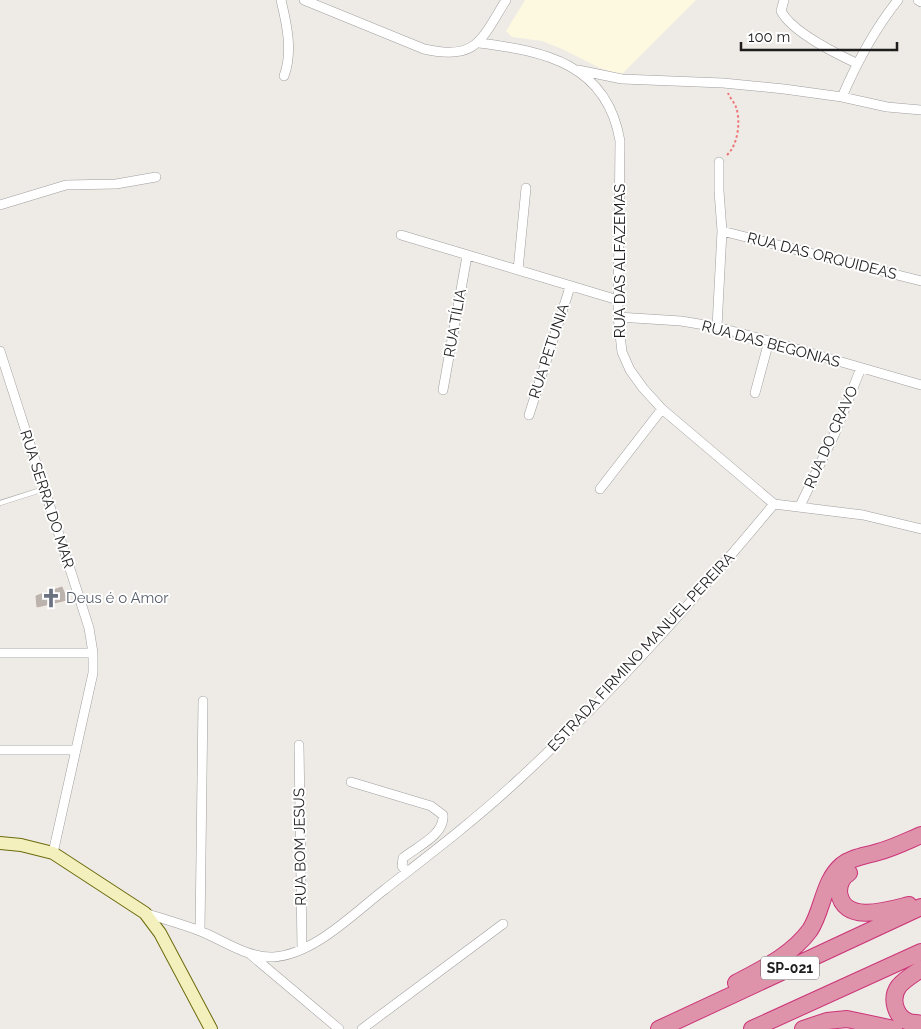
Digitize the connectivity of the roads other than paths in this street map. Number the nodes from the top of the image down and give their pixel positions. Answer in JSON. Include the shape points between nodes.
{"nodes":[{"id":1,"x":280,"y":0,"type":"edge"},
{"id":2,"x":304,"y":0,"type":"edge"},
{"id":3,"x":506,"y":0,"type":"edge"},
{"id":4,"x":784,"y":0,"type":"edge"},
{"id":5,"x":898,"y":0,"type":"edge"},
{"id":6,"x":918,"y":0,"type":"edge"},
{"id":7,"x":921,"y":2,"type":"edge"},
{"id":8,"x":479,"y":43,"type":"junction"},
{"id":9,"x":856,"y":63,"type":"junction"},
{"id":10,"x":578,"y":70,"type":"junction"},
{"id":11,"x":284,"y":76,"type":"dead end"},
{"id":12,"x":842,"y":97,"type":"junction"},
{"id":13,"x":921,"y":110,"type":"edge"},
{"id":14,"x":719,"y":162,"type":"road end"},
{"id":15,"x":156,"y":177,"type":"dead end"},
{"id":16,"x":526,"y":188,"type":"dead end"},
{"id":17,"x":0,"y":205,"type":"edge"},
{"id":18,"x":722,"y":231,"type":"junction"},
{"id":19,"x":401,"y":235,"type":"dead end"},
{"id":20,"x":467,"y":256,"type":"junction"},
{"id":21,"x":518,"y":270,"type":"junction"},
{"id":22,"x":921,"y":281,"type":"edge"},
{"id":23,"x":570,"y":287,"type":"junction"},
{"id":24,"x":618,"y":300,"type":"junction"},
{"id":25,"x":618,"y":316,"type":"junction"},
{"id":26,"x":717,"y":327,"type":"junction"},
{"id":27,"x":769,"y":341,"type":"junction"},
{"id":28,"x":0,"y":351,"type":"edge"},
{"id":29,"x":861,"y":368,"type":"junction"},
{"id":30,"x":921,"y":385,"type":"edge"},
{"id":31,"x":442,"y":390,"type":"dead end"},
{"id":32,"x":755,"y":392,"type":"dead end"},
{"id":33,"x":662,"y":409,"type":"junction"},
{"id":34,"x":529,"y":415,"type":"dead end"},
{"id":35,"x":44,"y":489,"type":"junction"},
{"id":36,"x":600,"y":489,"type":"dead end"},
{"id":37,"x":0,"y":503,"type":"edge"},
{"id":38,"x":774,"y":504,"type":"junction"},
{"id":39,"x":800,"y":506,"type":"junction"},
{"id":40,"x":921,"y":529,"type":"edge"},
{"id":41,"x":0,"y":653,"type":"edge"},
{"id":42,"x":93,"y":653,"type":"junction"},
{"id":43,"x":203,"y":701,"type":"dead end"},
{"id":44,"x":299,"y":746,"type":"dead end"},
{"id":45,"x":0,"y":750,"type":"edge"},
{"id":46,"x":76,"y":750,"type":"junction"},
{"id":47,"x":351,"y":782,"type":"dead end"},
{"id":48,"x":921,"y":835,"type":"edge"},
{"id":49,"x":0,"y":843,"type":"edge"},
{"id":50,"x":878,"y":852,"type":"junction"},
{"id":51,"x":53,"y":853,"type":"junction"},
{"id":52,"x":407,"y":872,"type":"junction"},
{"id":53,"x":921,"y":902,"type":"edge"},
{"id":54,"x":921,"y":907,"type":"edge"},
{"id":55,"x":145,"y":913,"type":"junction"},
{"id":56,"x":503,"y":924,"type":"dead end"},
{"id":57,"x":200,"y":931,"type":"junction"},
{"id":58,"x":302,"y":949,"type":"junction"},
{"id":59,"x":921,"y":952,"type":"edge"},
{"id":60,"x":250,"y":954,"type":"junction"},
{"id":61,"x":921,"y":969,"type":"edge"},
{"id":62,"x":708,"y":1007,"type":"junction"},
{"id":63,"x":921,"y":1024,"type":"edge"},
{"id":64,"x":211,"y":1029,"type":"edge"},
{"id":65,"x":339,"y":1029,"type":"edge"},
{"id":66,"x":362,"y":1029,"type":"edge"},
{"id":67,"x":659,"y":1029,"type":"edge"},
{"id":68,"x":752,"y":1029,"type":"edge"},
{"id":69,"x":803,"y":1029,"type":"edge"},
{"id":70,"x":894,"y":1029,"type":"edge"}],
"edges":[{"from":1,"to":11,"type":"street","via":[[289,47]]},
{"from":2,"to":8,"type":"street","via":[[424,50],[454,53]]},
{"from":3,"to":8,"type":"street"},
{"from":4,"to":9,"type":"street","via":[[782,11],[790,22],[815,41]]},
{"from":5,"to":9,"type":"street"},
{"from":6,"to":7,"type":"street"},
{"from":8,"to":10,"type":"street","name":"RUA DAS ALFAZEMAS","via":[[542,53]]},
{"from":9,"to":12,"type":"street"},
{"from":10,"to":12,"type":"street","via":[[622,79],[723,83]]},
{"from":10,"to":24,"type":"street","name":"RUA DAS ALFAZEMAS","via":[[609,104],[619,132]]},
{"from":12,"to":13,"type":"street","via":[[887,107]]},
{"from":14,"to":18,"type":"street"},
{"from":15,"to":17,"type":"street","via":[[116,184],[66,185]]},
{"from":16,"to":21,"type":"street"},
{"from":18,"to":22,"type":"street","name":"RUA DAS ORQUIDEAS"},
{"from":18,"to":26,"type":"street"},
{"from":19,"to":20,"type":"street"},
{"from":20,"to":21,"type":"street"},
{"from":20,"to":31,"type":"street","name":"RUA TÍLIA"},
{"from":21,"to":23,"type":"street"},
{"from":23,"to":24,"type":"street"},
{"from":23,"to":34,"type":"street","name":"RUA PETUNIA"},
{"from":24,"to":25,"type":"street","name":"RUA DAS ALFAZEMAS"},
{"from":25,"to":26,"type":"street","name":"RUA DAS BEGONIAS"},
{"from":25,"to":33,"type":"street","name":"RUA DAS ALFAZEMAS","via":[[622,352],[630,370]]},
{"from":26,"to":27,"type":"street","name":"RUA DAS BEGONIAS"},
{"from":27,"to":29,"type":"street","name":"RUA DAS BEGONIAS"},
{"from":27,"to":32,"type":"street"},
{"from":28,"to":35,"type":"street","name":"RUA SERRA DO MAR"},
{"from":29,"to":30,"type":"street","name":"RUA DAS BEGONIAS"},
{"from":29,"to":39,"type":"street","name":"RUA DO CRAVO","via":[[839,425]]},
{"from":33,"to":36,"type":"street"},
{"from":33,"to":38,"type":"street","name":"RUA DAS ALFAZEMAS"},
{"from":35,"to":37,"type":"lane"},
{"from":35,"to":42,"type":"street","name":"RUA SERRA DO MAR","via":[[89,628]]},
{"from":38,"to":39,"type":"street"},
{"from":38,"to":52,"type":"street","name":"ESTRADA FIRMINO MANUEL PEREIRA","via":[[705,587],[586,714],[516,782]]},
{"from":39,"to":40,"type":"street","via":[[863,515]]},
{"from":41,"to":42,"type":"street"},
{"from":42,"to":46,"type":"street","name":"RUA SERRA DO MAR","via":[[93,673]]},
{"from":43,"to":57,"type":"street"},
{"from":44,"to":58,"type":"street","name":"RUA BOM JESUS"},
{"from":45,"to":46,"type":"street"},
{"from":46,"to":51,"type":"street","name":"RUA SERRA DO MAR"},
{"from":47,"to":52,"type":"street","via":[[431,806],[443,815],[438,832],[403,858],[402,866]]},
{"from":48,"to":50,"type":"highway"},
{"from":49,"to":51,"type":"street"},
{"from":50,"to":53,"type":"highway","via":[[843,877],[839,889],[841,901],[849,909],[863,913],[877,913]]},
{"from":50,"to":62,"type":"highway","via":[[843,864],[832,876],[819,913],[798,945],[724,990]]},
{"from":51,"to":55,"type":"street"},
{"from":52,"to":58,"type":"street","name":"ESTRADA FIRMINO MANUEL PEREIRA","via":[[318,941]]},
{"from":54,"to":62,"type":"highway","number":"SP-021"},
{"from":55,"to":57,"type":"street","name":"ESTRADA FIRMINO MANUEL PEREIRA"},
{"from":55,"to":64,"type":"street","via":[[160,933]]},
{"from":56,"to":66,"type":"street"},
{"from":57,"to":60,"type":"street","name":"ESTRADA FIRMINO MANUEL PEREIRA"},
{"from":58,"to":60,"type":"street","name":"ESTRADA FIRMINO MANUEL PEREIRA","via":[[271,957]]},
{"from":59,"to":68,"type":"highway","number":"SP-021"},
{"from":60,"to":65,"type":"street"},
{"from":61,"to":63,"type":"highway","via":[[899,986],[894,1005],[908,1022]]},
{"from":62,"to":67,"type":"highway","number":"SP-021"},
{"from":69,"to":70,"type":"highway","via":[[837,1019]]}]}
